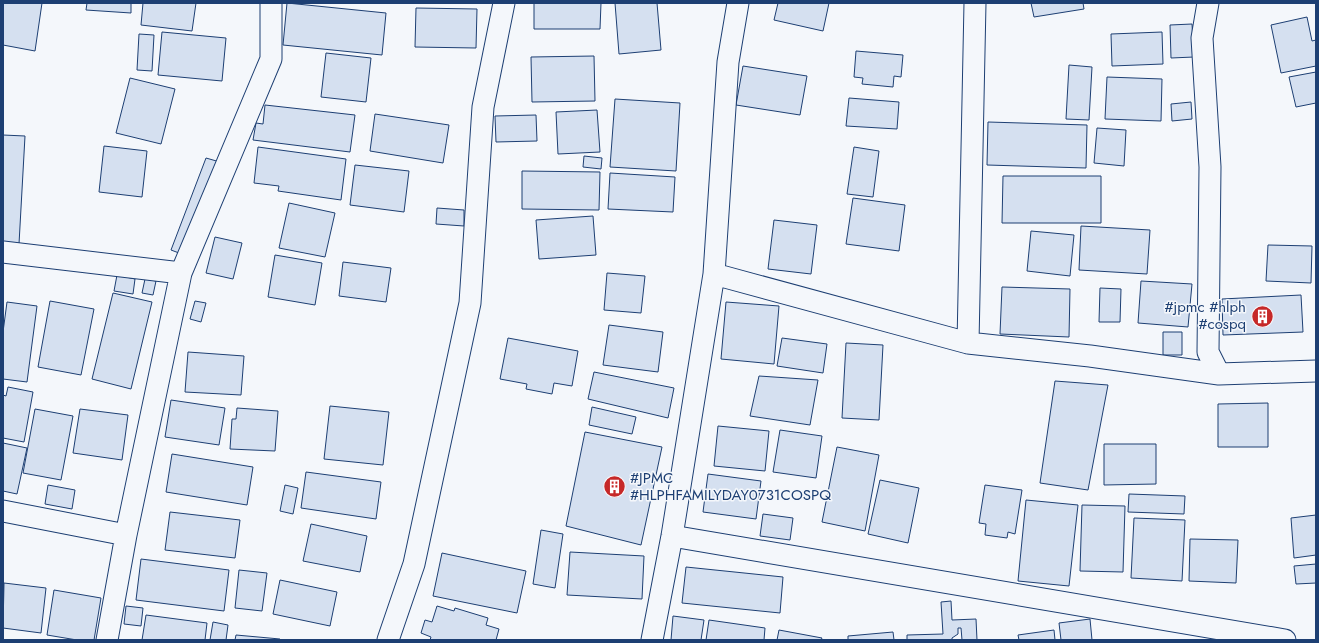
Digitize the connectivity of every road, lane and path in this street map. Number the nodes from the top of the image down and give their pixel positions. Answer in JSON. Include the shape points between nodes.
{"nodes":[{"id":1,"x":270,"y":3,"type":"edge"},
{"id":2,"x":504,"y":3,"type":"edge"},
{"id":3,"x":738,"y":3,"type":"edge"},
{"id":4,"x":975,"y":3,"type":"edge"},
{"id":5,"x":1208,"y":3,"type":"edge"},
{"id":6,"x":3,"y":252,"type":"edge"},
{"id":7,"x":182,"y":273,"type":"junction"},
{"id":8,"x":714,"y":274,"type":"junction"},
{"id":9,"x":968,"y":343,"type":"junction"},
{"id":10,"x":1316,"y":371,"type":"edge"},
{"id":11,"x":1219,"y":374,"type":"junction"},
{"id":12,"x":3,"y":511,"type":"edge"},
{"id":13,"x":126,"y":535,"type":"junction"},
{"id":14,"x":672,"y":536,"type":"junction"},
{"id":15,"x":107,"y":640,"type":"edge"},
{"id":16,"x":388,"y":640,"type":"edge"},
{"id":17,"x":652,"y":640,"type":"edge"},
{"id":18,"x":1285,"y":640,"type":"edge"}],
"edges":[{"from":1,"to":7,"type":"street","via":[[270,59]]},
{"from":2,"to":16,"type":"street","via":[[483,107],[470,303],[414,564]]},
{"from":3,"to":8,"type":"street","via":[[728,62]]},
{"from":4,"to":9,"type":"street"},
{"from":5,"to":11,"type":"street","via":[[1202,38],[1210,167],[1208,352]]},
{"from":6,"to":7,"type":"street"},
{"from":7,"to":13,"type":"street"},
{"from":8,"to":9,"type":"street"},
{"from":8,"to":14,"type":"street"},
{"from":9,"to":11,"type":"street","via":[[1090,356]]},
{"from":10,"to":11,"type":"street"},
{"from":12,"to":13,"type":"street"},
{"from":13,"to":15,"type":"street"},
{"from":14,"to":17,"type":"street"},
{"from":14,"to":18,"type":"street"}]}
